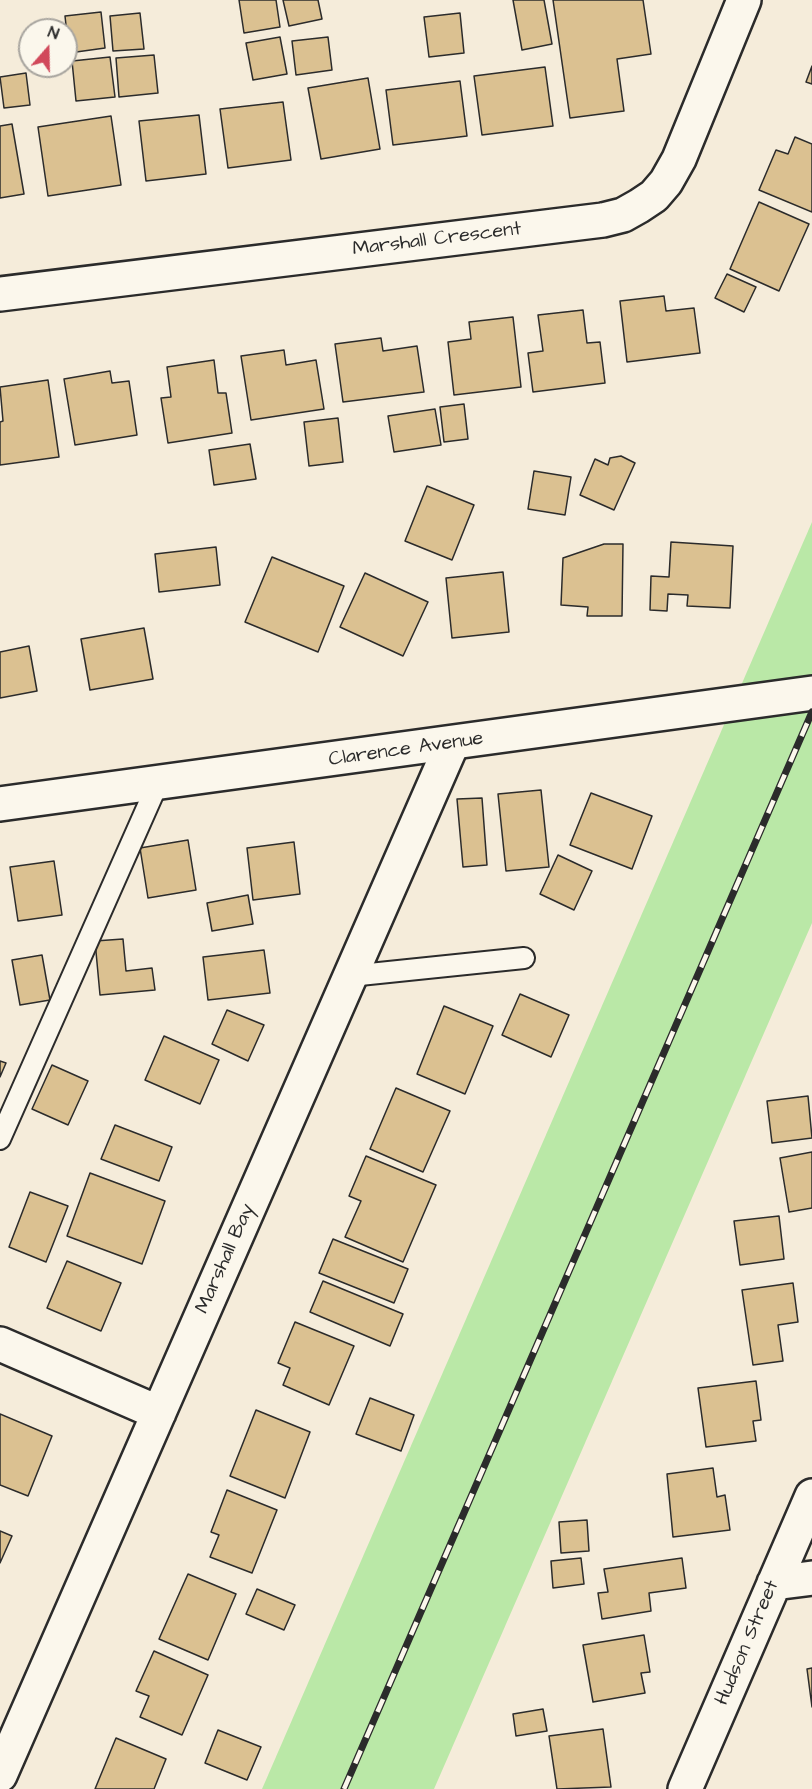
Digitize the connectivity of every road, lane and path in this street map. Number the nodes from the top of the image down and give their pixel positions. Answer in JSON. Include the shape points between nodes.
{"nodes":[{"id":1,"x":744,"y":0,"type":"edge"},
{"id":2,"x":0,"y":294,"type":"edge"},
{"id":3,"x":812,"y":693,"type":"edge"},
{"id":4,"x":453,"y":744,"type":"junction"},
{"id":5,"x":158,"y":783,"type":"junction"},
{"id":6,"x":0,"y":804,"type":"edge"},
{"id":7,"x":524,"y":958,"type":"dead end"},
{"id":8,"x":350,"y":976,"type":"junction"},
{"id":9,"x":0,"y":1139,"type":"edge"},
{"id":10,"x":0,"y":1344,"type":"edge"},
{"id":11,"x":159,"y":1413,"type":"junction"},
{"id":12,"x":812,"y":1496,"type":"edge"},
{"id":13,"x":812,"y":1578,"type":"edge"},
{"id":14,"x":774,"y":1583,"type":"junction"},
{"id":15,"x":0,"y":1774,"type":"edge"},
{"id":16,"x":685,"y":1789,"type":"edge"}],
"edges":[{"from":1,"to":2,"type":"street","name":"Marshall Crescent","via":[[679,159],[654,196],[623,215]]},
{"from":3,"to":4,"type":"street","name":"Clarence Avenue"},
{"from":4,"to":5,"type":"street","name":"Clarence Avenue"},
{"from":4,"to":8,"type":"street","name":"Marshall Bay"},
{"from":5,"to":6,"type":"street","name":"Clarence Avenue"},
{"from":5,"to":9,"type":"lane"},
{"from":7,"to":8,"type":"lane"},
{"from":8,"to":11,"type":"street","name":"Marshall Bay"},
{"from":10,"to":11,"type":"street"},
{"from":11,"to":15,"type":"street","name":"Marshall Bay"},
{"from":12,"to":14,"type":"street","name":"Hudson Street"},
{"from":13,"to":14,"type":"street"},
{"from":14,"to":16,"type":"street","name":"Hudson Street"}]}
